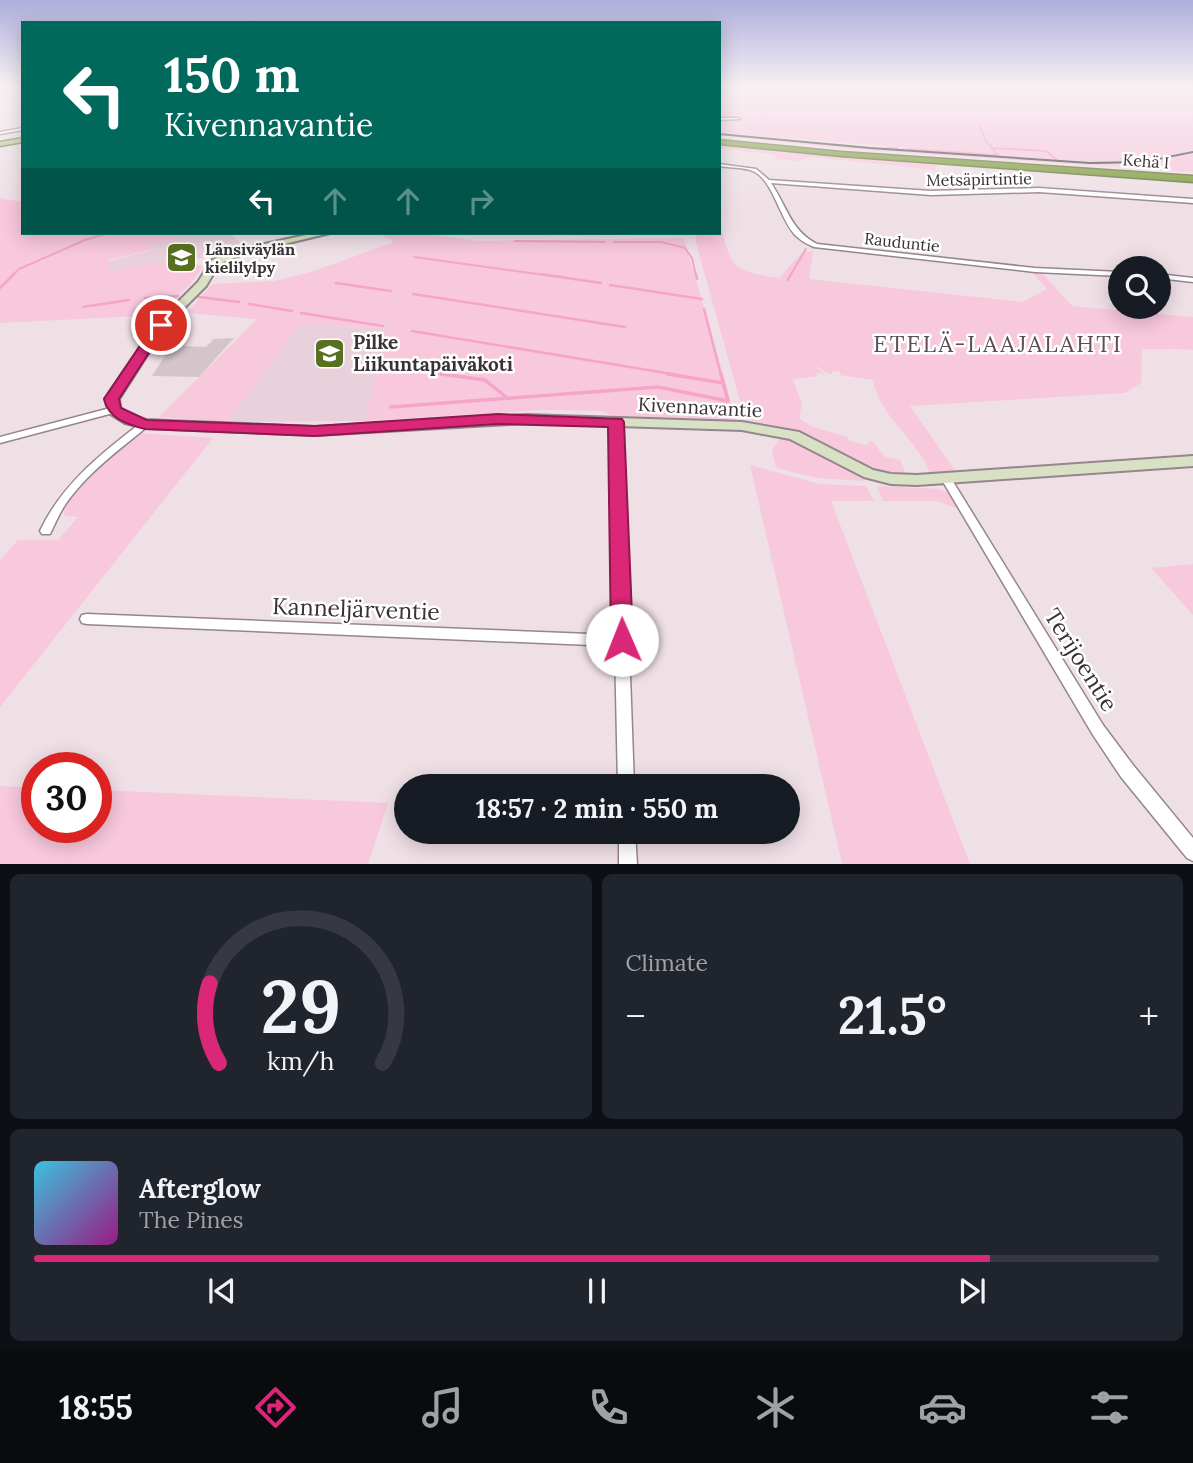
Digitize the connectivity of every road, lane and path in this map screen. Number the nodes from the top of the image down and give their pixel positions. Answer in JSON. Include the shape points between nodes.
{"nodes":[{"id":1,"x":21,"y":130,"type":"edge"},
{"id":2,"x":0,"y":133,"type":"edge"},
{"id":3,"x":21,"y":140,"type":"edge"},
{"id":4,"x":721,"y":140,"type":"edge"},
{"id":5,"x":0,"y":144,"type":"edge"},
{"id":6,"x":721,"y":165,"type":"edge"},
{"id":7,"x":1193,"y":177,"type":"edge"},
{"id":8,"x":766,"y":181,"type":"junction"},
{"id":9,"x":1193,"y":201,"type":"edge"},
{"id":10,"x":317,"y":235,"type":"edge"},
{"id":11,"x":1108,"y":273,"type":"edge"},
{"id":12,"x":1171,"y":277,"type":"edge"},
{"id":13,"x":1193,"y":280,"type":"edge"},
{"id":14,"x":114,"y":410,"type":"junction"},
{"id":15,"x":616,"y":422,"type":"junction"},
{"id":16,"x":145,"y":424,"type":"junction"},
{"id":17,"x":0,"y":440,"type":"edge"},
{"id":18,"x":1193,"y":461,"type":"edge"},
{"id":19,"x":947,"y":480,"type":"junction"},
{"id":20,"x":46,"y":531,"type":"dead end"},
{"id":21,"x":87,"y":619,"type":"dead end"},
{"id":22,"x":622,"y":640,"type":"junction"},
{"id":23,"x":626,"y":774,"type":"edge"},
{"id":24,"x":627,"y":844,"type":"edge"},
{"id":25,"x":1193,"y":852,"type":"edge"},
{"id":26,"x":628,"y":864,"type":"edge"}],
"edges":[{"from":1,"to":2,"type":"street"},
{"from":3,"to":5,"type":"main road"},
{"from":4,"to":7,"type":"highway","name":"Kehä I","via":[[863,155]]},
{"from":6,"to":8,"type":"street","via":[[755,171]]},
{"from":8,"to":9,"type":"street","name":"Metsäpirtintie","via":[[933,193],[1039,190]]},
{"from":8,"to":11,"type":"street","name":"Rauduntie","via":[[799,236],[817,246]]},
{"from":10,"to":14,"type":"street","via":[[215,262],[202,284],[161,325],[118,386],[112,399]]},
{"from":12,"to":13,"type":"street"},
{"from":14,"to":16,"type":"street","name":"Kivennavantie"},
{"from":14,"to":17,"type":"street"},
{"from":15,"to":16,"type":"street","name":"Kivennavantie","via":[[498,419],[315,431]]},
{"from":15,"to":19,"type":"street","name":"Kivennavantie","via":[[764,429],[794,435],[874,475]]},
{"from":15,"to":22,"type":"street"},
{"from":16,"to":20,"type":"street","via":[[104,457],[51,514]]},
{"from":18,"to":19,"type":"street","name":"Kivennavantie"},
{"from":19,"to":25,"type":"street","name":"Terijoentie","via":[[1098,730]]},
{"from":21,"to":22,"type":"street","name":"Kanneljärventie"},
{"from":22,"to":23,"type":"street"},
{"from":24,"to":26,"type":"street"}]}
